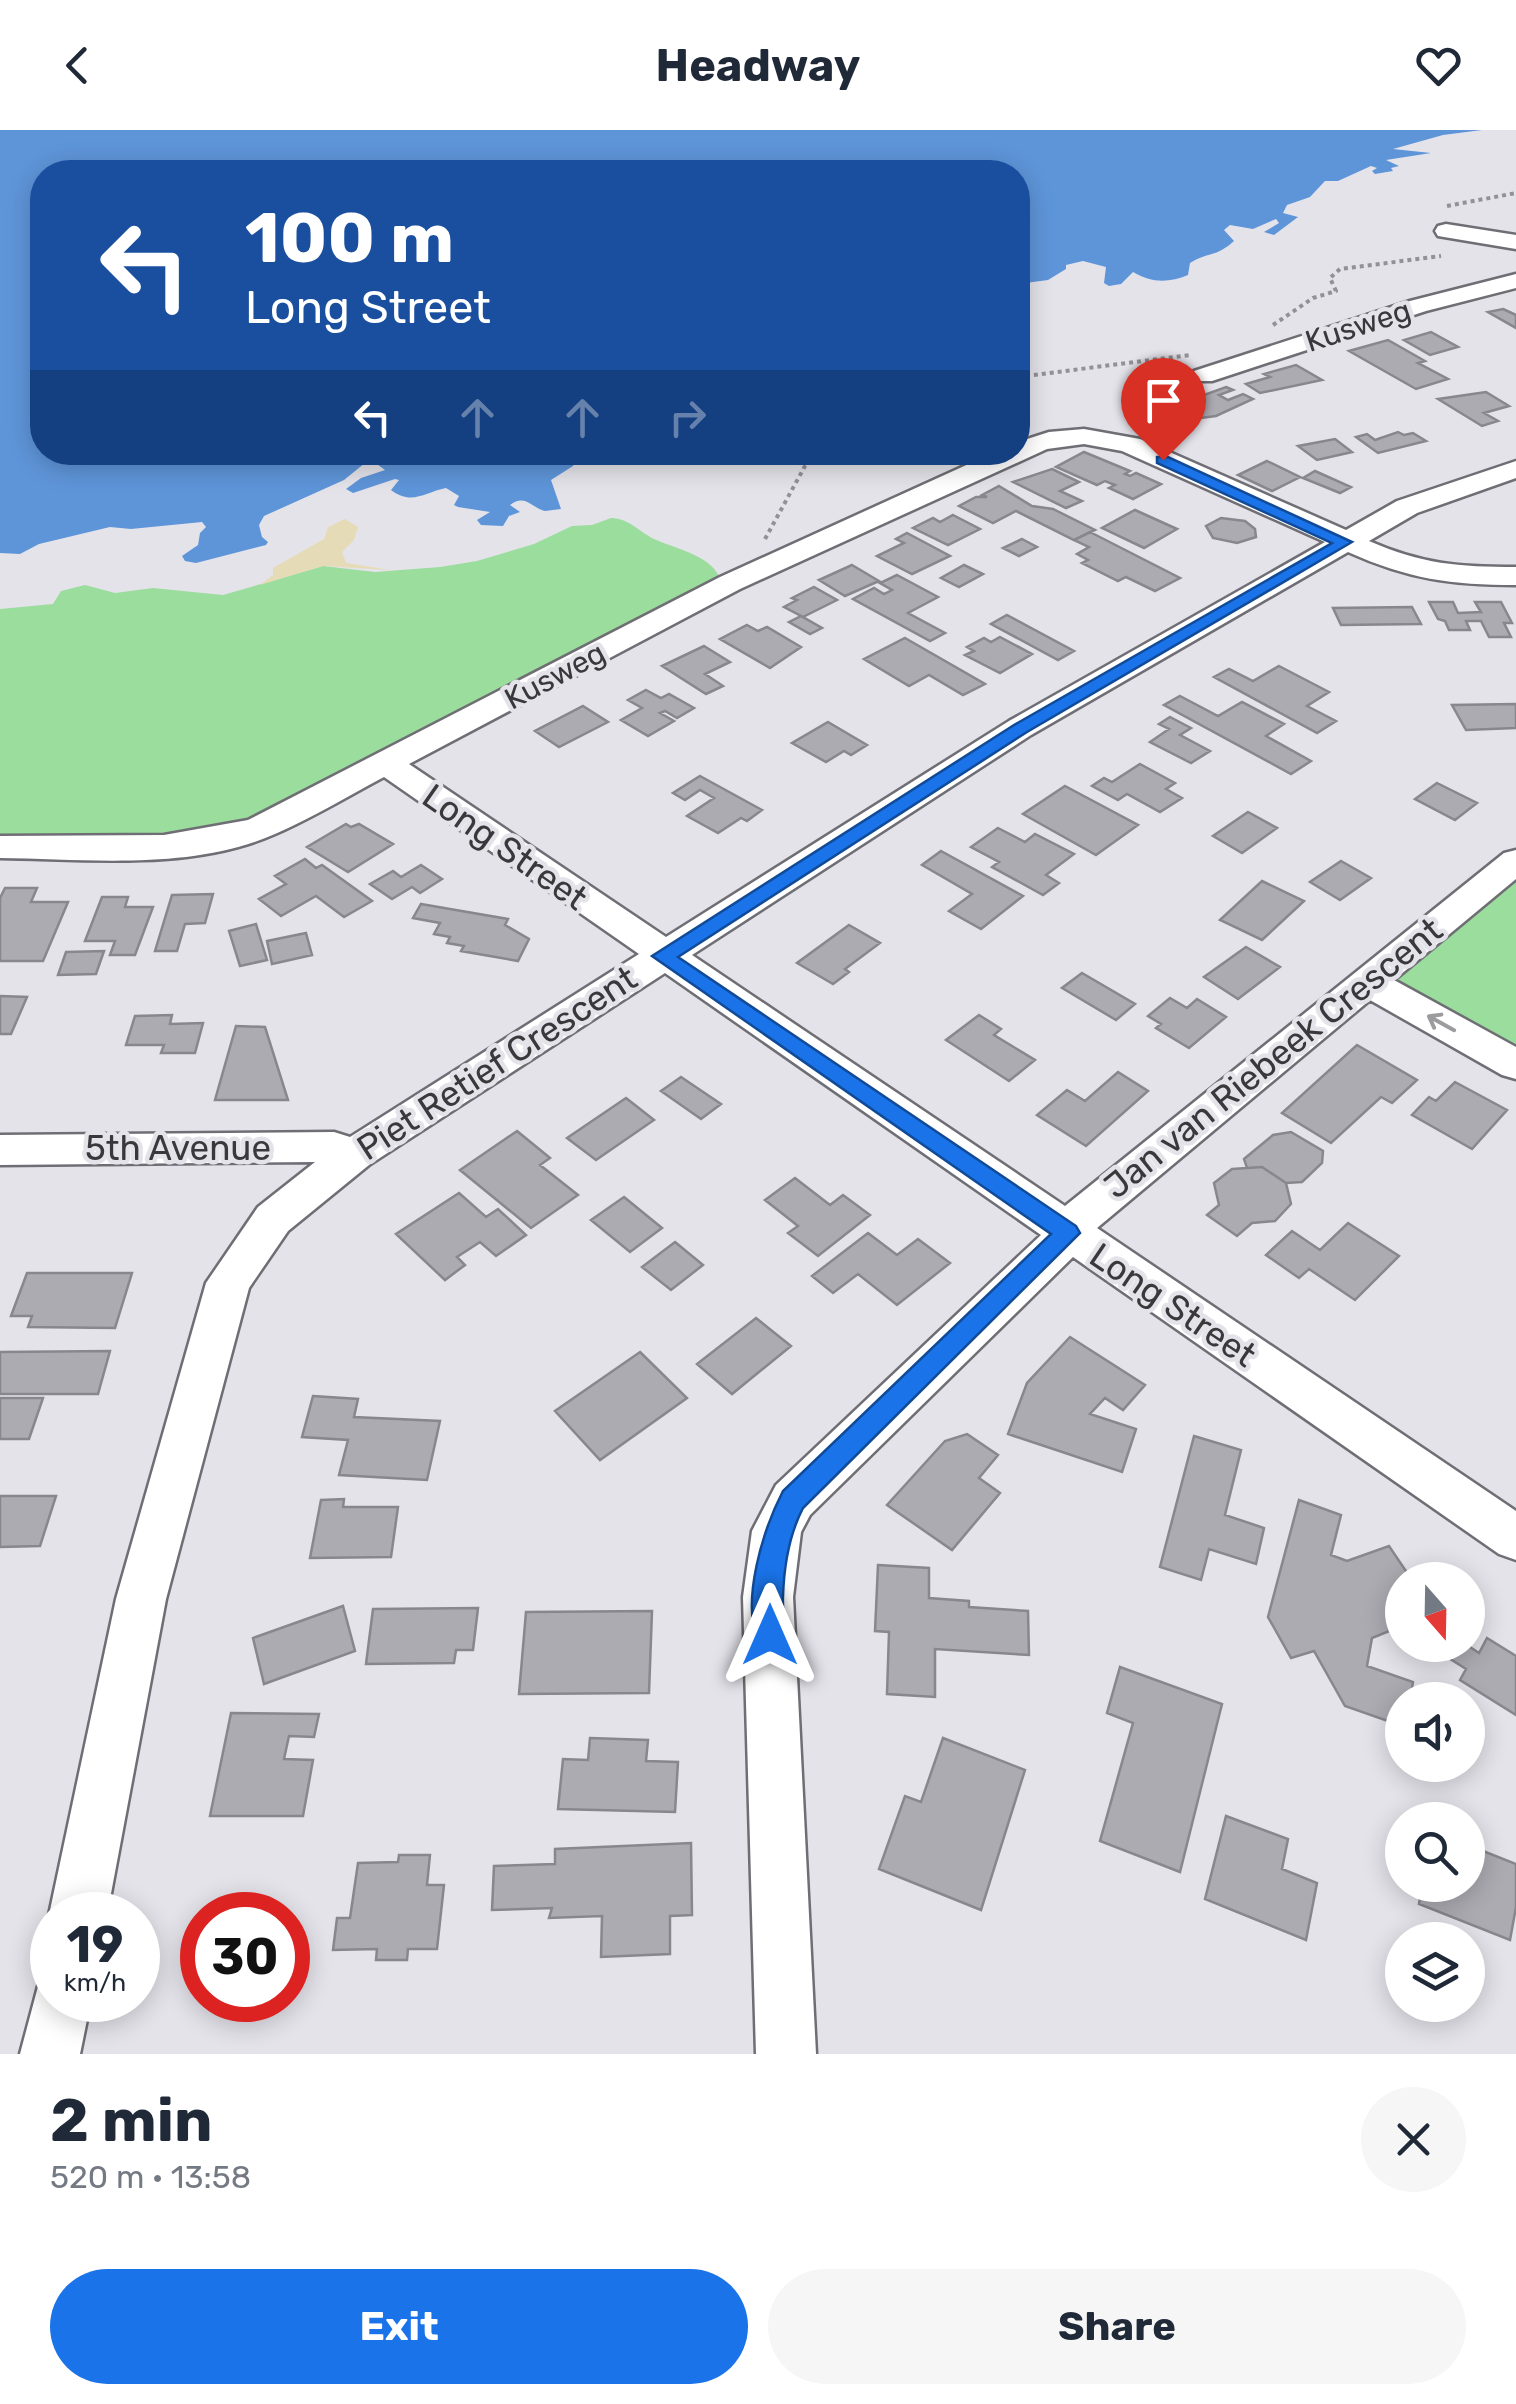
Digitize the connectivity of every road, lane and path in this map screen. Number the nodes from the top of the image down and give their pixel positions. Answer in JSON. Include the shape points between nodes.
{"nodes":[{"id":1,"x":1516,"y":193,"type":"edge"},
{"id":2,"x":1446,"y":230,"type":"junction"},
{"id":3,"x":1516,"y":242,"type":"edge"},
{"id":4,"x":1516,"y":281,"type":"edge"},
{"id":5,"x":1264,"y":329,"type":"dead end"},
{"id":6,"x":1200,"y":365,"type":"joint"},
{"id":7,"x":1030,"y":376,"type":"edge"},
{"id":8,"x":1030,"y":448,"type":"edge"},
{"id":9,"x":808,"y":465,"type":"edge"},
{"id":10,"x":992,"y":465,"type":"edge"},
{"id":11,"x":1516,"y":468,"type":"edge"},
{"id":12,"x":1344,"y":542,"type":"junction"},
{"id":13,"x":770,"y":566,"type":"junction"},
{"id":14,"x":1516,"y":576,"type":"edge"},
{"id":15,"x":387,"y":764,"type":"junction"},
{"id":16,"x":0,"y":847,"type":"edge"},
{"id":17,"x":1516,"y":861,"type":"edge"},
{"id":18,"x":662,"y":956,"type":"junction"},
{"id":19,"x":1367,"y":982,"type":"junction"},
{"id":20,"x":1516,"y":1065,"type":"edge"},
{"id":21,"x":0,"y":1150,"type":"edge"},
{"id":22,"x":354,"y":1154,"type":"junction"},
{"id":23,"x":1068,"y":1233,"type":"junction"},
{"id":24,"x":1516,"y":1538,"type":"edge"},
{"id":25,"x":83,"y":1892,"type":"edge"},
{"id":26,"x":57,"y":2022,"type":"edge"},
{"id":27,"x":50,"y":2054,"type":"edge"},
{"id":28,"x":786,"y":2054,"type":"edge"}],
"edges":[{"from":1,"to":2,"type":"path","via":[[1450,204],[1440,216]]},
{"from":2,"to":3,"type":"street"},
{"from":2,"to":5,"type":"path","via":[[1449,252],[1340,269],[1330,278],[1336,291]]},
{"from":4,"to":6,"type":"street","name":"Kusweg"},
{"from":6,"to":7,"type":"path"},
{"from":8,"to":12,"type":"street","name":"Kusweg","via":[[1070,436],[1131,446]]},
{"from":9,"to":13,"type":"path","via":[[760,552]]},
{"from":10,"to":13,"type":"street","name":"Kusweg"},
{"from":11,"to":12,"type":"street","name":"Piet Retief Crescent","via":[[1422,500]]},
{"from":12,"to":14,"type":"street","via":[[1432,574]]},
{"from":12,"to":18,"type":"street","name":"Piet Retief Crescent","via":[[1020,728]]},
{"from":13,"to":15,"type":"street","name":"Kusweg"},
{"from":15,"to":16,"type":"street","name":"Kusweg","via":[[278,821],[220,840],[171,847]]},
{"from":15,"to":18,"type":"street","name":"Long Street"},
{"from":17,"to":19,"type":"street","name":"Jan van Riebeek Crescent"},
{"from":18,"to":22,"type":"street","name":"Piet Retief Crescent"},
{"from":18,"to":23,"type":"street","name":"Long Street"},
{"from":20,"to":19,"type":"street","one_way":true},
{"from":19,"to":23,"type":"street","name":"Jan van Riebeek Crescent","via":[[1084,1212]]},
{"from":21,"to":22,"type":"street","name":"5th Avenue","via":[[334,1147]]},
{"from":22,"to":25,"type":"street","name":"Piet Retief Crescent","via":[[273,1219],[228,1283],[141,1599]]},
{"from":23,"to":24,"type":"street","name":"Long Street"},
{"from":23,"to":28,"type":"street","name":"Jan van Riebeek Crescent","via":[[793,1500],[776,1531],[768,1597]]},
{"from":26,"to":27,"type":"street"}]}
